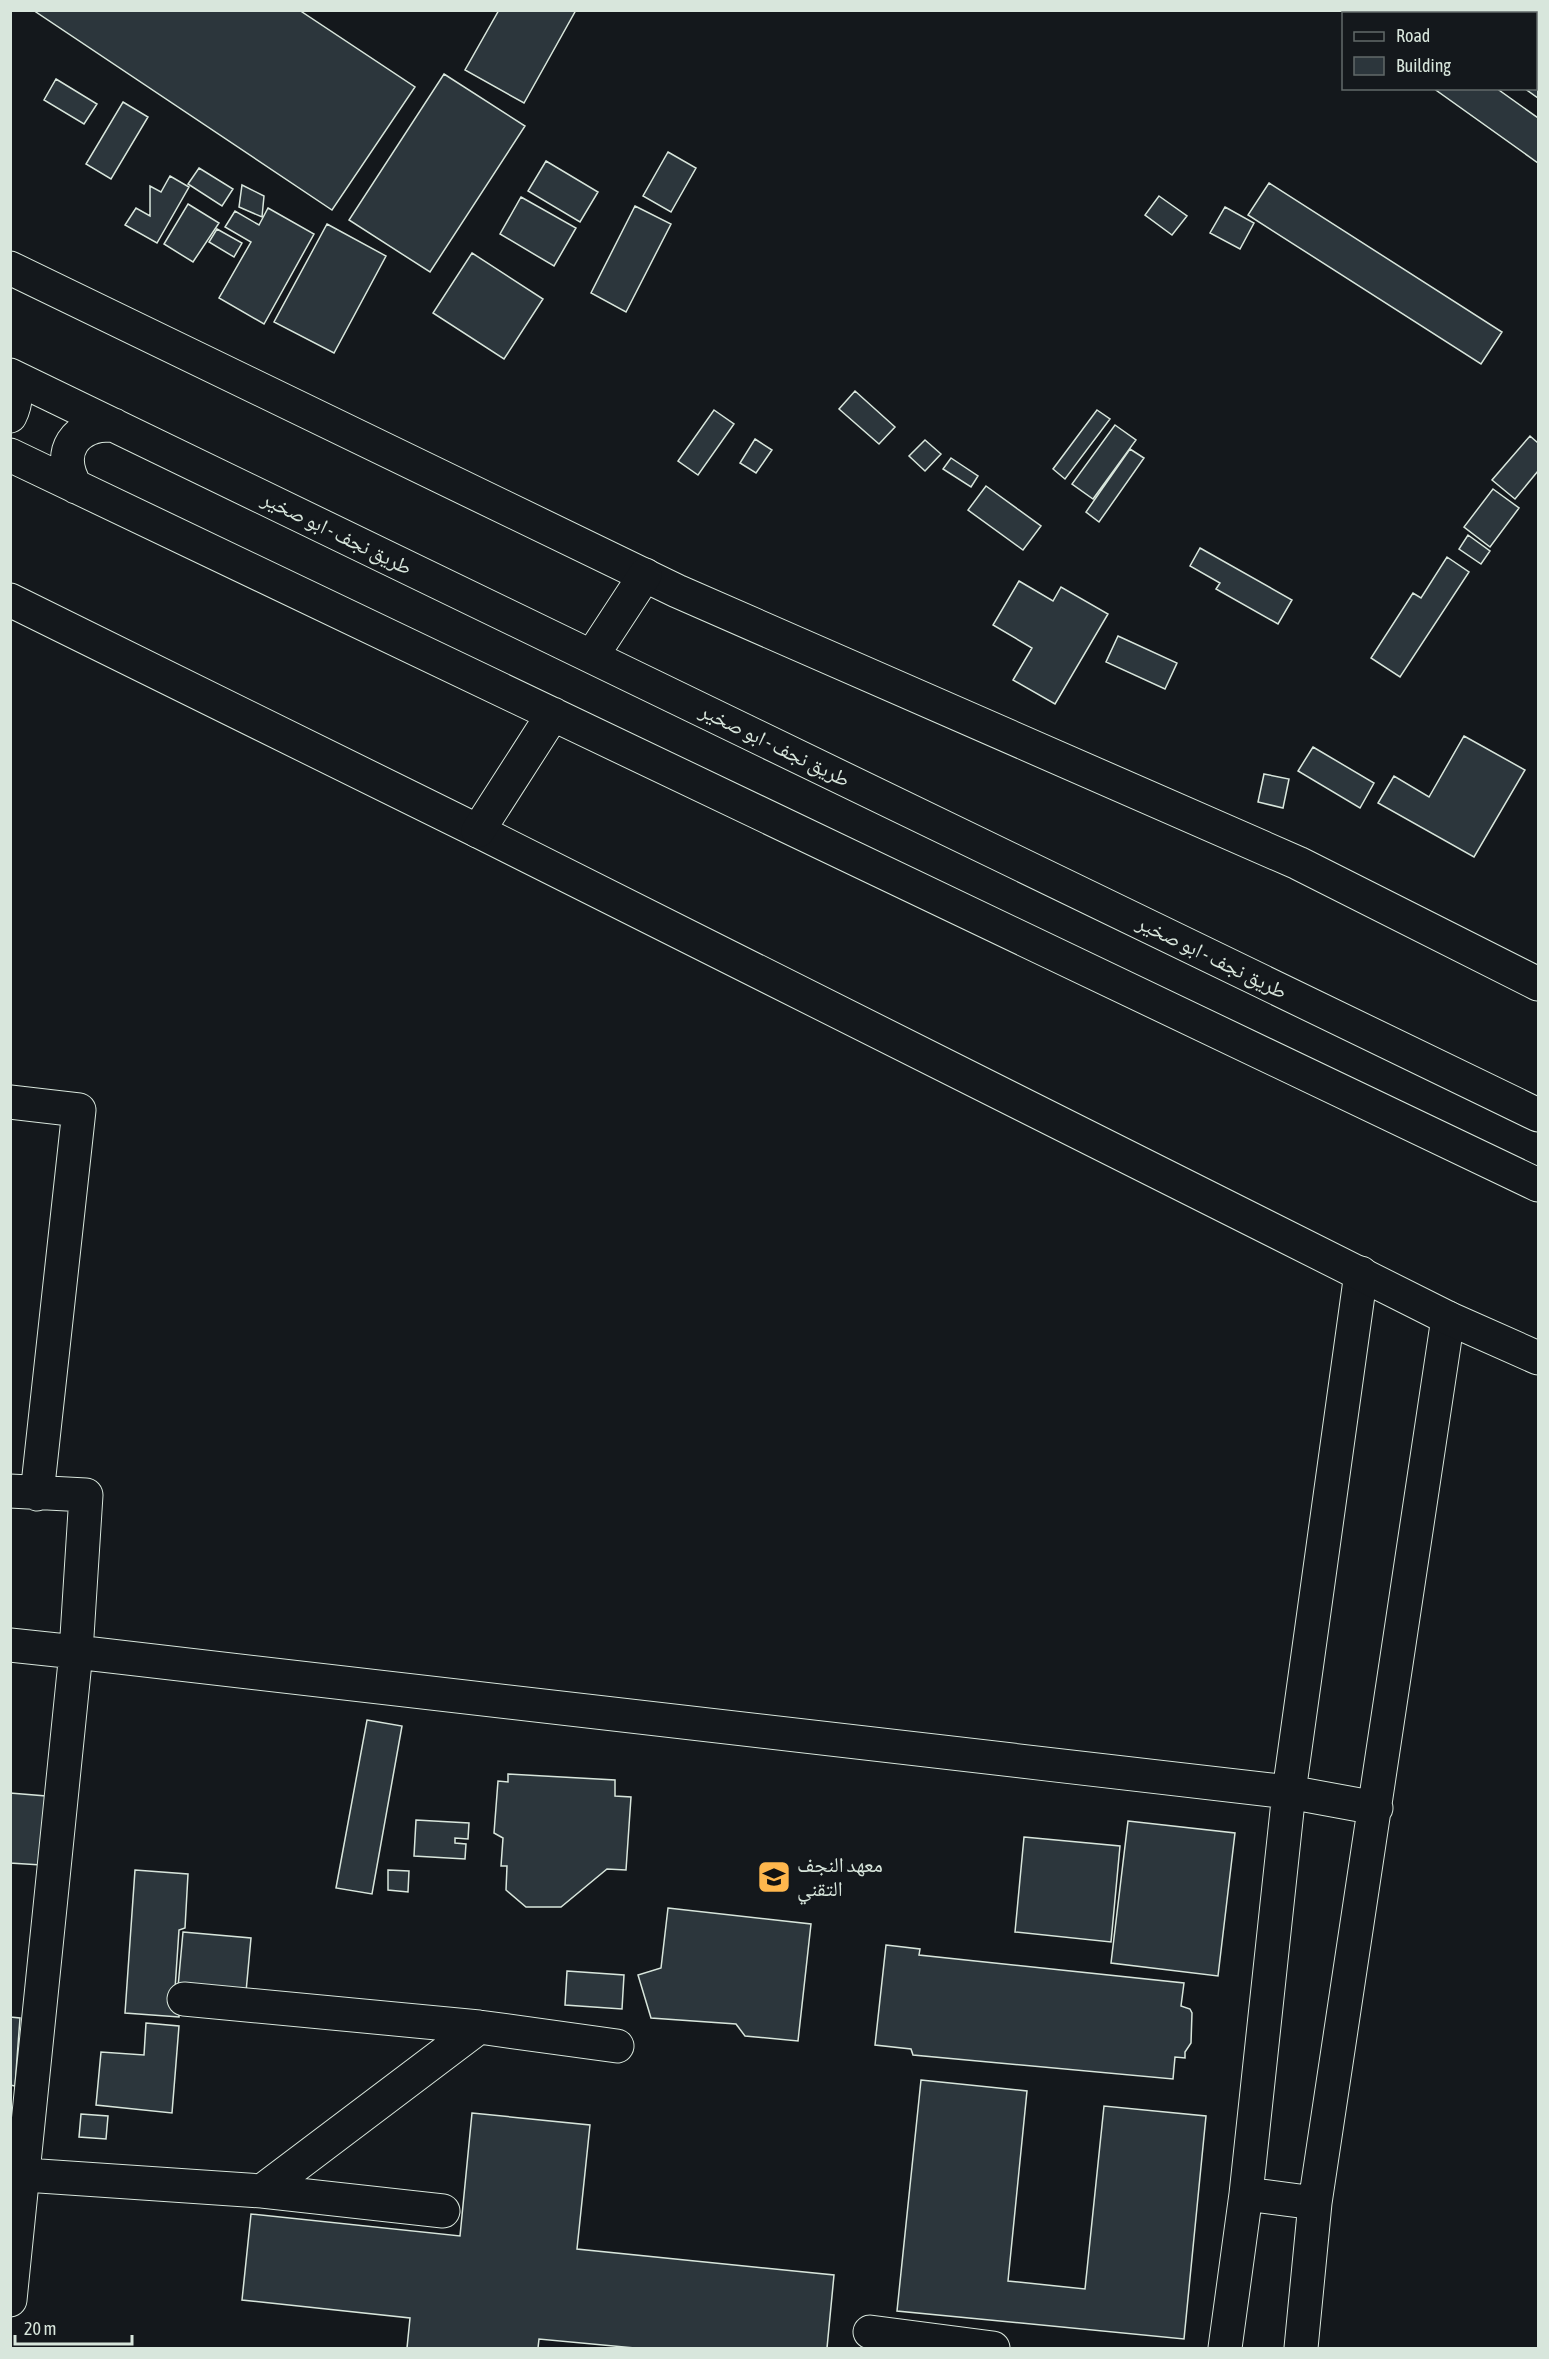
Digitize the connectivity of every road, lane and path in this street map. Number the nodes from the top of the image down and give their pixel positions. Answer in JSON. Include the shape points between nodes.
{"nodes":[{"id":1,"x":10,"y":268,"type":"edge"},
{"id":2,"x":10,"y":375,"type":"edge"},
{"id":3,"x":10,"y":380,"type":"edge"},
{"id":4,"x":10,"y":416,"type":"edge"},
{"id":5,"x":114,"y":425,"type":"junction"},
{"id":6,"x":10,"y":455,"type":"edge"},
{"id":7,"x":76,"y":487,"type":"junction"},
{"id":8,"x":645,"y":575,"type":"junction"},
{"id":9,"x":10,"y":600,"type":"edge"},
{"id":10,"x":592,"y":656,"type":"junction"},
{"id":11,"x":553,"y":714,"type":"junction"},
{"id":12,"x":478,"y":831,"type":"junction"},
{"id":13,"x":1539,"y":984,"type":"edge"},
{"id":14,"x":10,"y":1102,"type":"edge"},
{"id":15,"x":1539,"y":1115,"type":"edge"},
{"id":16,"x":1539,"y":1185,"type":"edge"},
{"id":17,"x":1361,"y":1273,"type":"junction"},
{"id":18,"x":1448,"y":1318,"type":"junction"},
{"id":19,"x":1539,"y":1358,"type":"edge"},
{"id":20,"x":24,"y":1492,"type":"edge"},
{"id":21,"x":10,"y":1645,"type":"edge"},
{"id":22,"x":76,"y":1652,"type":"junction"},
{"id":23,"x":1289,"y":1792,"type":"junction"},
{"id":24,"x":1376,"y":1808,"type":"junction"},
{"id":25,"x":184,"y":1999,"type":"dead end"},
{"id":26,"x":479,"y":2027,"type":"junction"},
{"id":27,"x":617,"y":2046,"type":"dead end"},
{"id":28,"x":25,"y":2175,"type":"junction"},
{"id":29,"x":262,"y":2191,"type":"junction"},
{"id":30,"x":1246,"y":2194,"type":"junction"},
{"id":31,"x":1316,"y":2203,"type":"junction"},
{"id":32,"x":442,"y":2211,"type":"dead end"},
{"id":33,"x":13,"y":2250,"type":"edge"},
{"id":34,"x":10,"y":2300,"type":"edge"},
{"id":35,"x":870,"y":2332,"type":"dead end"},
{"id":36,"x":993,"y":2349,"type":"edge"},
{"id":37,"x":1225,"y":2349,"type":"edge"},
{"id":38,"x":1301,"y":2349,"type":"edge"}],
"edges":[{"from":1,"to":8,"type":"main road"},
{"from":2,"to":5,"type":"main road","name":"طريق نجف - ابو صخير"},
{"from":3,"to":4,"type":"main road","via":[[15,396]]},
{"from":5,"to":7,"type":"main road","via":[[90,427],[72,442],[67,465]]},
{"from":5,"to":10,"type":"main road","name":"طريق نجف - ابو صخير"},
{"from":6,"to":7,"type":"main road"},
{"from":7,"to":11,"type":"main road"},
{"from":8,"to":10,"type":"main road"},
{"from":8,"to":13,"type":"main road","via":[[1298,863]]},
{"from":9,"to":12,"type":"main road"},
{"from":10,"to":15,"type":"main road","name":"طريق نجف - ابو صخير"},
{"from":11,"to":12,"type":"main road"},
{"from":11,"to":16,"type":"main road"},
{"from":12,"to":17,"type":"main road"},
{"from":14,"to":20,"type":"main road","via":[[79,1110]]},
{"from":17,"to":18,"type":"main road"},
{"from":17,"to":23,"type":"main road"},
{"from":18,"to":19,"type":"main road"},
{"from":18,"to":24,"type":"main road"},
{"from":20,"to":22,"type":"main road","via":[[86,1496]]},
{"from":21,"to":22,"type":"main road"},
{"from":22,"to":23,"type":"main road"},
{"from":22,"to":28,"type":"main road"},
{"from":23,"to":24,"type":"main road"},
{"from":23,"to":30,"type":"main road"},
{"from":24,"to":31,"type":"main road"},
{"from":25,"to":26,"type":"main road"},
{"from":26,"to":27,"type":"main road"},
{"from":26,"to":29,"type":"main road"},
{"from":28,"to":29,"type":"main road"},
{"from":28,"to":33,"type":"main road"},
{"from":29,"to":32,"type":"main road"},
{"from":30,"to":31,"type":"main road"},
{"from":30,"to":37,"type":"main road"},
{"from":31,"to":38,"type":"main road"},
{"from":33,"to":34,"type":"main road"},
{"from":35,"to":36,"type":"main road"}]}
